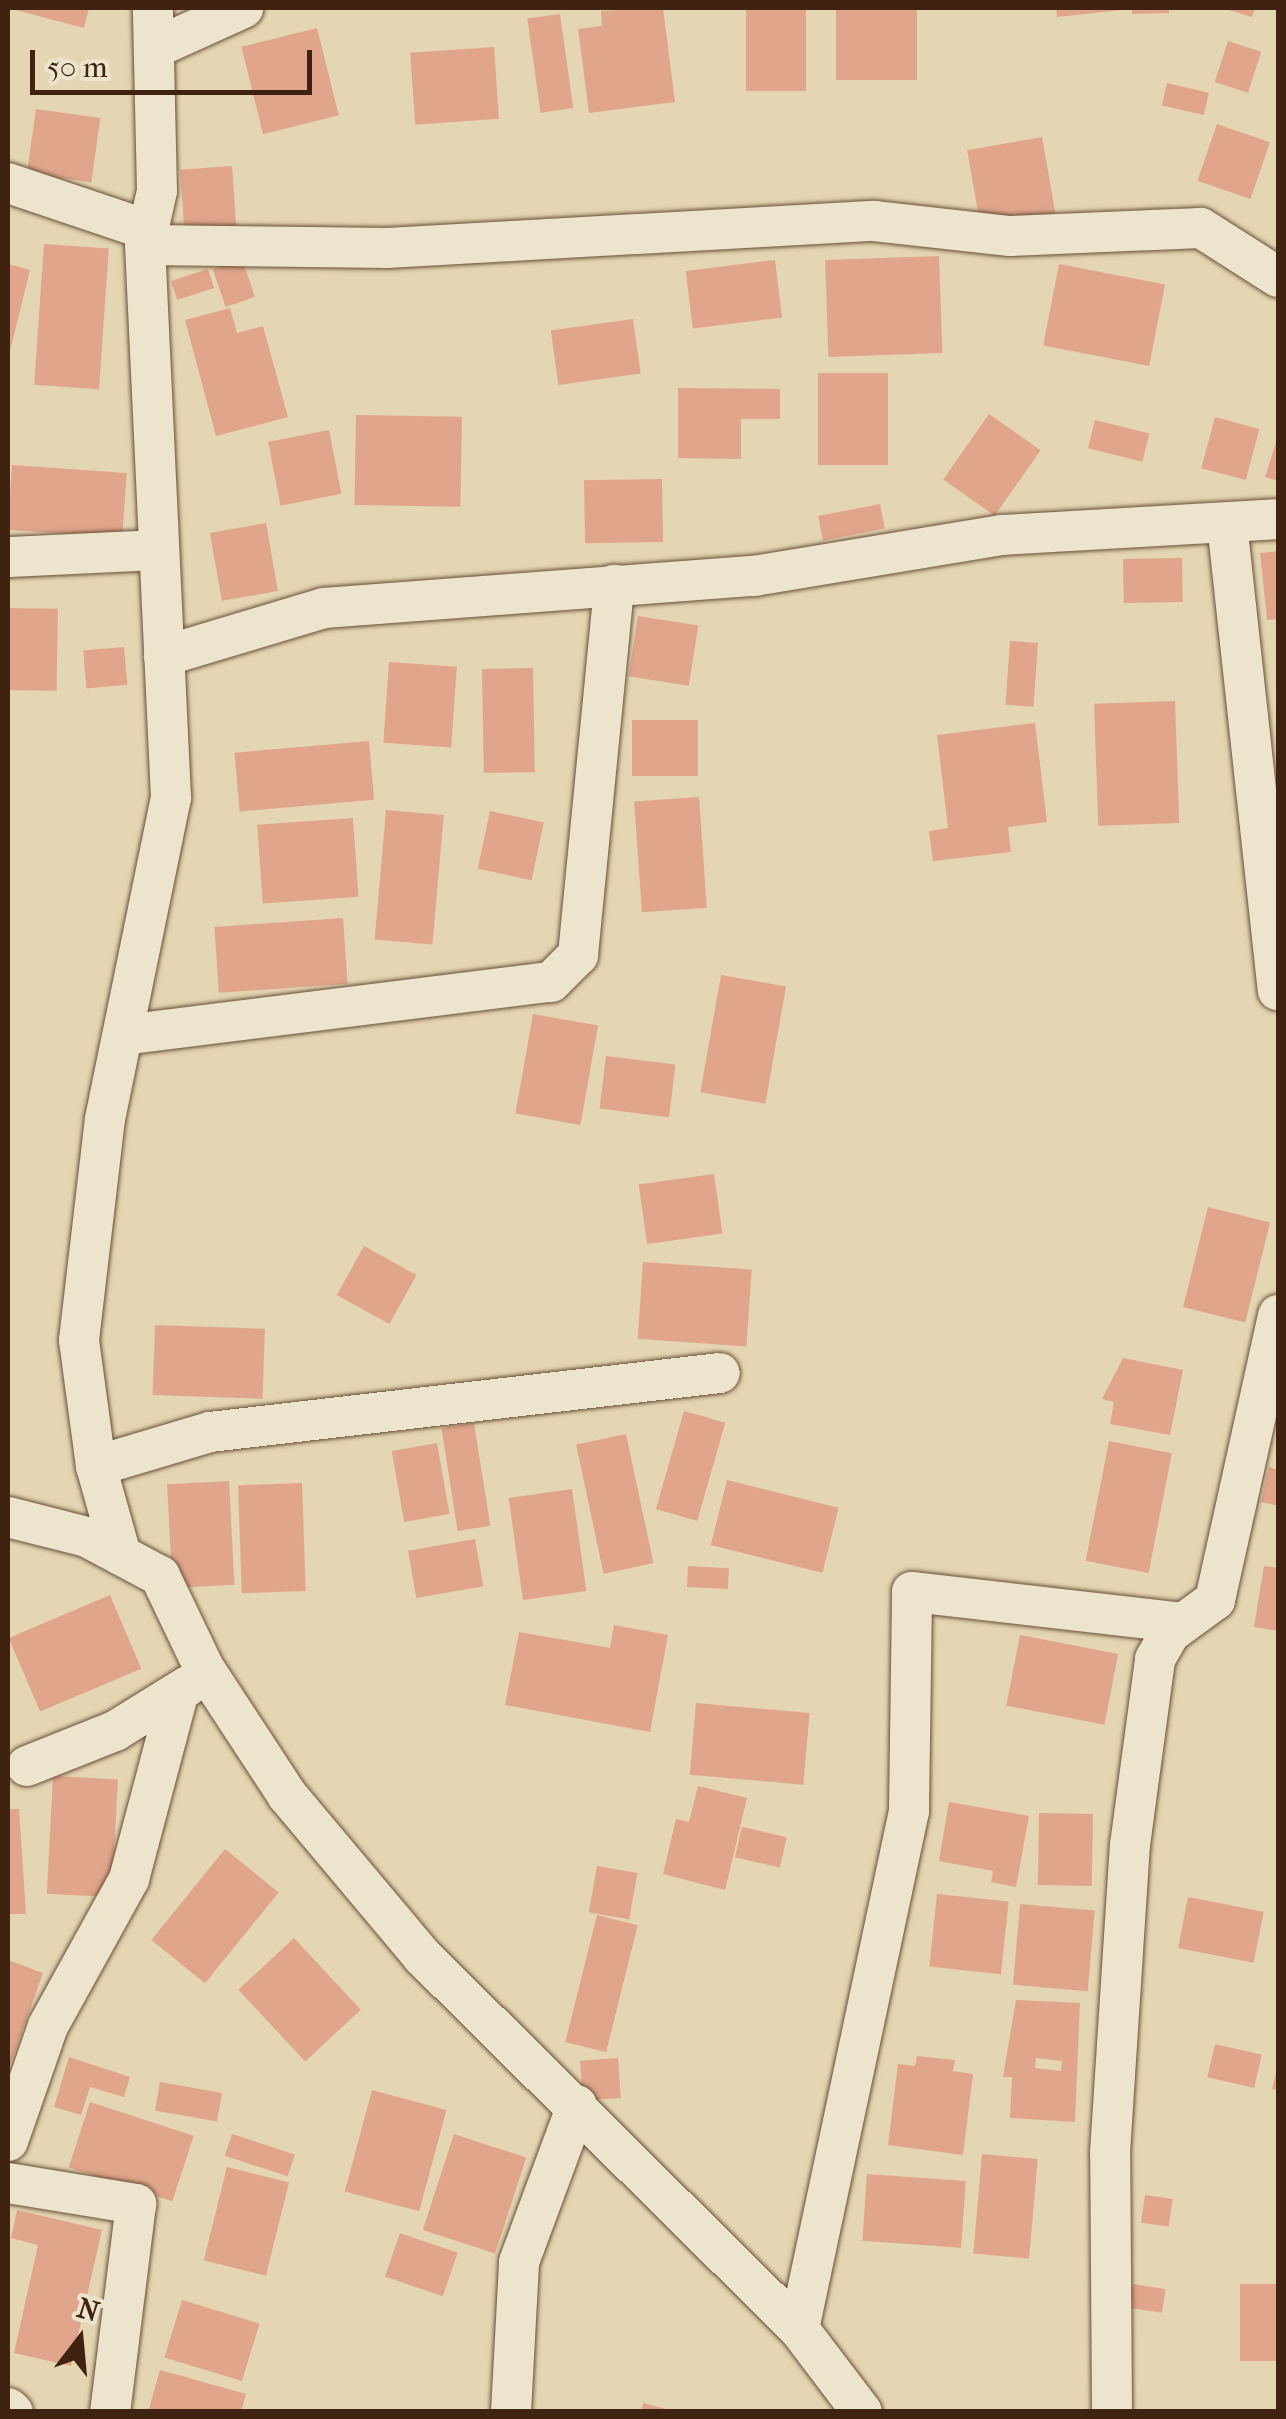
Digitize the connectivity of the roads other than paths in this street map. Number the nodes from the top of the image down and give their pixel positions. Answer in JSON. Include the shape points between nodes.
{"nodes":[{"id":1,"x":153,"y":8,"type":"edge"},
{"id":2,"x":243,"y":8,"type":"edge"},
{"id":3,"x":155,"y":48,"type":"junction"},
{"id":4,"x":8,"y":183,"type":"edge"},
{"id":5,"x":147,"y":238,"type":"junction"},
{"id":6,"x":1278,"y":277,"type":"edge"},
{"id":7,"x":1278,"y":518,"type":"edge"},
{"id":8,"x":1227,"y":523,"type":"junction"},
{"id":9,"x":159,"y":550,"type":"junction"},
{"id":10,"x":8,"y":557,"type":"edge"},
{"id":11,"x":614,"y":585,"type":"junction"},
{"id":12,"x":164,"y":656,"type":"junction"},
{"id":13,"x":1278,"y":990,"type":"edge"},
{"id":14,"x":123,"y":1035,"type":"junction"},
{"id":15,"x":1278,"y":1315,"type":"edge"},
{"id":16,"x":720,"y":1372,"type":"dead end"},
{"id":17,"x":1268,"y":1401,"type":"edge"},
{"id":18,"x":99,"y":1476,"type":"junction"},
{"id":19,"x":8,"y":1517,"type":"edge"},
{"id":20,"x":104,"y":1546,"type":"junction"},
{"id":21,"x":1182,"y":1623,"type":"junction"},
{"id":22,"x":204,"y":1668,"type":"junction"},
{"id":23,"x":177,"y":1698,"type":"junction"},
{"id":24,"x":27,"y":1766,"type":"dead end"},
{"id":25,"x":577,"y":2105,"type":"junction"},
{"id":26,"x":8,"y":2141,"type":"edge"},
{"id":27,"x":8,"y":2183,"type":"edge"},
{"id":28,"x":800,"y":2329,"type":"junction"},
{"id":29,"x":110,"y":2412,"type":"edge"},
{"id":30,"x":511,"y":2412,"type":"edge"},
{"id":31,"x":862,"y":2412,"type":"edge"},
{"id":32,"x":1112,"y":2412,"type":"edge"}],
"edges":[{"from":1,"to":3,"type":"street"},
{"from":2,"to":3,"type":"street"},
{"from":3,"to":5,"type":"street"},
{"from":4,"to":5,"type":"street"},
{"from":5,"to":6,"type":"street","via":[[387,248],[874,221],[1010,236],[1202,228]]},
{"from":5,"to":9,"type":"street"},
{"from":7,"to":8,"type":"street"},
{"from":8,"to":11,"type":"street","via":[[1002,536],[754,576]]},
{"from":8,"to":13,"type":"street"},
{"from":9,"to":10,"type":"street"},
{"from":9,"to":12,"type":"street"},
{"from":11,"to":12,"type":"street","via":[[324,608]]},
{"from":11,"to":14,"type":"street","via":[[578,955],[551,982]]},
{"from":12,"to":14,"type":"street","via":[[167,850]]},
{"from":14,"to":18,"type":"street","via":[[79,1340]]},
{"from":15,"to":17,"type":"street"},
{"from":16,"to":18,"type":"street","via":[[210,1432]]},
{"from":17,"to":21,"type":"street","via":[[1215,1600]]},
{"from":18,"to":20,"type":"street"},
{"from":19,"to":20,"type":"street"},
{"from":20,"to":22,"type":"street","via":[[160,1576]]},
{"from":21,"to":28,"type":"street","via":[[912,1592],[909,1811]]},
{"from":21,"to":32,"type":"street","via":[[1155,1659],[1130,1845],[1110,2154]]},
{"from":22,"to":23,"type":"street"},
{"from":22,"to":25,"type":"street","via":[[287,1795],[422,1956]]},
{"from":23,"to":24,"type":"street"},
{"from":23,"to":26,"type":"street","via":[[129,1879],[48,2026]]},
{"from":25,"to":28,"type":"street"},
{"from":25,"to":30,"type":"street","via":[[518,2262]]},
{"from":27,"to":29,"type":"street","via":[[136,2204]]},
{"from":28,"to":31,"type":"street"}]}
